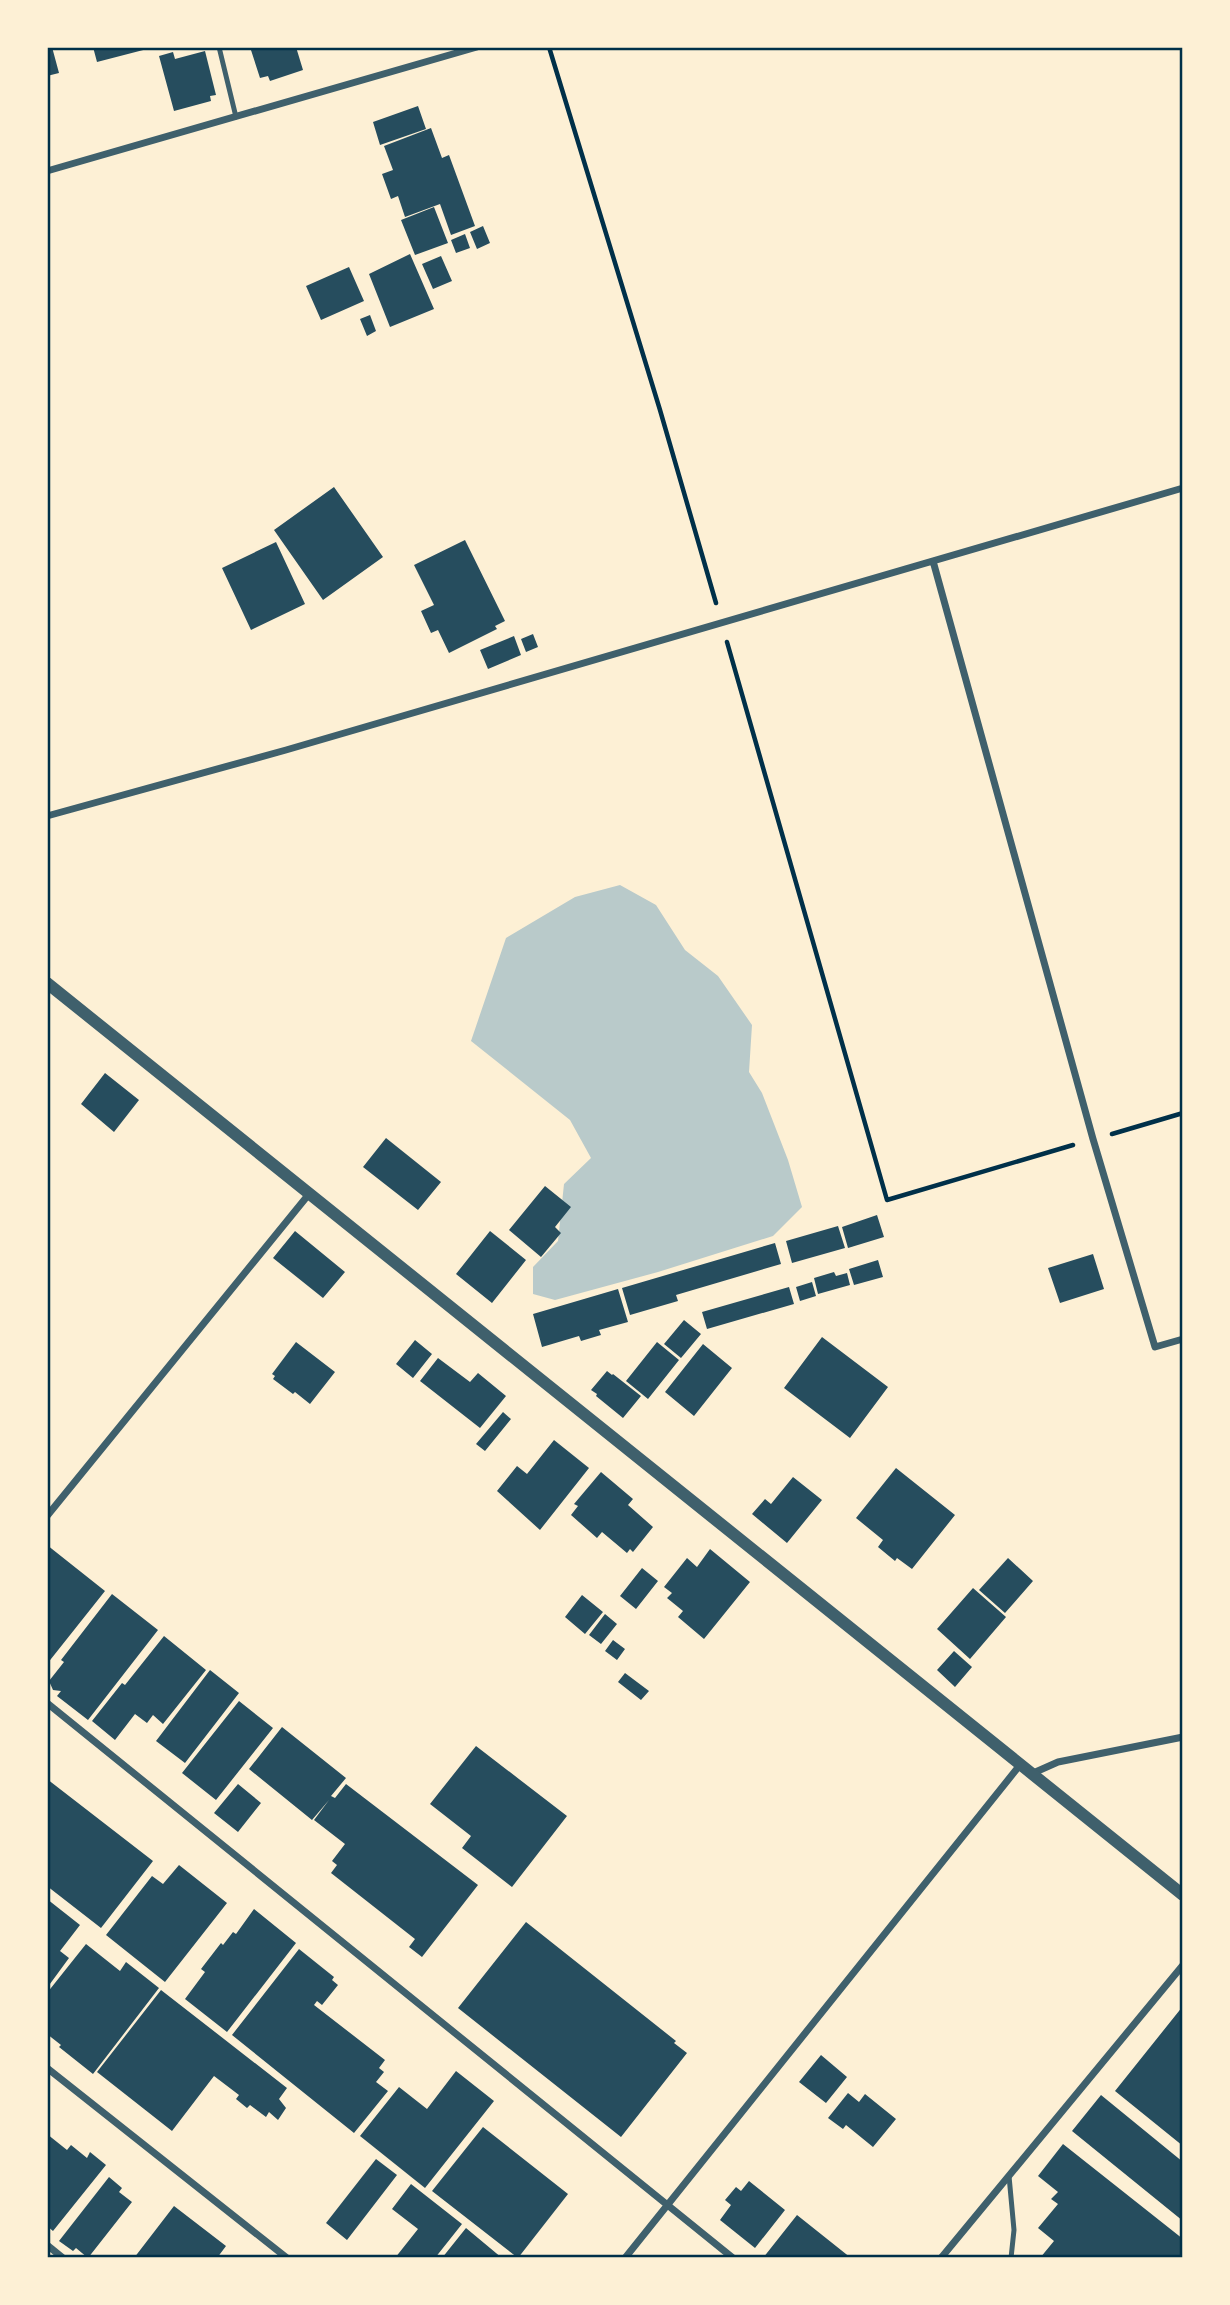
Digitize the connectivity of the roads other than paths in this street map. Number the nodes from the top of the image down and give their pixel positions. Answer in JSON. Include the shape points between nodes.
{"nodes":[{"id":1,"x":219,"y":47,"type":"edge"},
{"id":2,"x":477,"y":47,"type":"edge"},
{"id":3,"x":236,"y":117,"type":"junction"},
{"id":4,"x":47,"y":171,"type":"edge"},
{"id":5,"x":1183,"y":488,"type":"edge"},
{"id":6,"x":933,"y":561,"type":"junction"},
{"id":7,"x":47,"y":816,"type":"edge"},
{"id":8,"x":47,"y":983,"type":"edge"},
{"id":9,"x":309,"y":1194,"type":"junction"},
{"id":10,"x":1183,"y":1339,"type":"edge"},
{"id":11,"x":47,"y":1516,"type":"edge"},
{"id":12,"x":47,"y":1703,"type":"edge"},
{"id":13,"x":1183,"y":1737,"type":"edge"},
{"id":14,"x":1020,"y":1765,"type":"junction"},
{"id":15,"x":1030,"y":1774,"type":"junction"},
{"id":16,"x":1183,"y":1895,"type":"edge"},
{"id":17,"x":1183,"y":1965,"type":"edge"},
{"id":18,"x":47,"y":2068,"type":"edge"},
{"id":19,"x":1009,"y":2176,"type":"junction"},
{"id":20,"x":667,"y":2206,"type":"junction"},
{"id":21,"x":47,"y":2245,"type":"edge"},
{"id":22,"x":942,"y":2257,"type":"edge"},
{"id":23,"x":63,"y":2258,"type":"edge"},
{"id":24,"x":287,"y":2258,"type":"edge"},
{"id":25,"x":625,"y":2258,"type":"edge"},
{"id":26,"x":733,"y":2258,"type":"edge"},
{"id":27,"x":1011,"y":2258,"type":"edge"}],
"edges":[{"from":1,"to":3,"type":"lane"},
{"from":2,"to":3,"type":"street"},
{"from":3,"to":4,"type":"street"},
{"from":5,"to":6,"type":"street"},
{"from":6,"to":7,"type":"street"},
{"from":6,"to":10,"type":"street","via":[[1155,1347]]},
{"from":8,"to":9,"type":"street"},
{"from":9,"to":11,"type":"street"},
{"from":9,"to":14,"type":"street"},
{"from":12,"to":20,"type":"street"},
{"from":13,"to":15,"type":"street","via":[[1058,1762]]},
{"from":14,"to":15,"type":"street"},
{"from":14,"to":20,"type":"street"},
{"from":15,"to":16,"type":"street"},
{"from":17,"to":19,"type":"street"},
{"from":18,"to":24,"type":"street"},
{"from":19,"to":22,"type":"street"},
{"from":19,"to":27,"type":"lane","via":[[1014,2230]]},
{"from":20,"to":25,"type":"street"},
{"from":20,"to":26,"type":"street"},
{"from":21,"to":23,"type":"street"}]}
